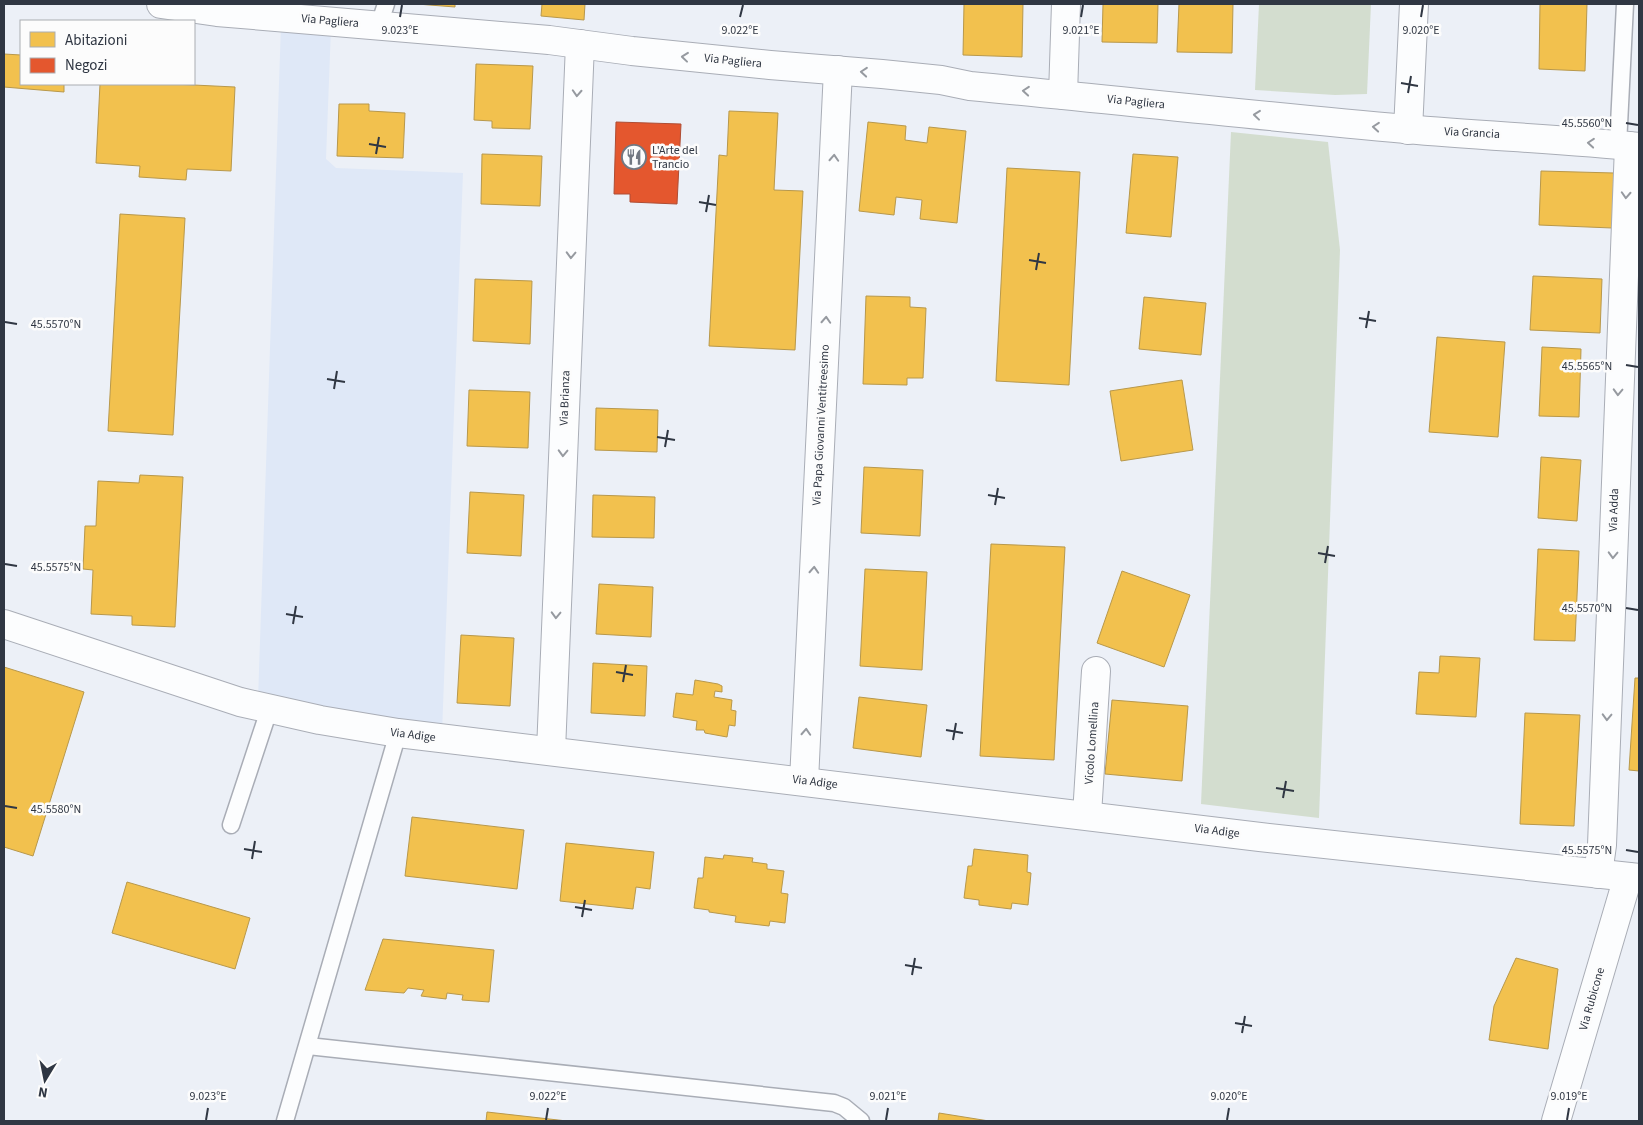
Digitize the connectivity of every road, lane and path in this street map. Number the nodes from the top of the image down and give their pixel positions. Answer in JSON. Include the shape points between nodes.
{"nodes":[{"id":1,"x":161,"y":4,"type":"edge"},
{"id":2,"x":1066,"y":4,"type":"edge"},
{"id":3,"x":1414,"y":4,"type":"edge"},
{"id":4,"x":1625,"y":4,"type":"edge"},
{"id":5,"x":231,"y":8,"type":"edge"},
{"id":6,"x":383,"y":15,"type":"edge"},
{"id":7,"x":580,"y":44,"type":"junction"},
{"id":8,"x":838,"y":70,"type":"junction"},
{"id":9,"x":1063,"y":95,"type":"junction"},
{"id":10,"x":1305,"y":120,"type":"joint"},
{"id":11,"x":1408,"y":130,"type":"junction"},
{"id":12,"x":1629,"y":146,"type":"edge"},
{"id":13,"x":4,"y":624,"type":"edge"},
{"id":14,"x":1096,"y":671,"type":"dead end"},
{"id":15,"x":269,"y":710,"type":"junction"},
{"id":16,"x":398,"y":733,"type":"junction"},
{"id":17,"x":551,"y":751,"type":"junction"},
{"id":18,"x":804,"y":781,"type":"junction"},
{"id":19,"x":1087,"y":815,"type":"junction"},
{"id":20,"x":231,"y":825,"type":"dead end"},
{"id":21,"x":1598,"y":874,"type":"junction"},
{"id":22,"x":1634,"y":878,"type":"edge"},
{"id":23,"x":308,"y":1046,"type":"junction"},
{"id":24,"x":285,"y":1121,"type":"edge"},
{"id":25,"x":861,"y":1121,"type":"edge"},
{"id":26,"x":1556,"y":1121,"type":"edge"}],
"edges":[{"from":1,"to":5,"type":"street","name":"Via Pagliera"},
{"from":2,"to":9,"type":"street"},
{"from":3,"to":11,"type":"street"},
{"from":4,"to":12,"type":"lane"},
{"from":5,"to":6,"type":"street","name":"Via Pagliera"},
{"from":6,"to":7,"type":"street","name":"Via Pagliera"},
{"from":8,"to":7,"type":"street","name":"Via Pagliera","one_way":true},
{"from":7,"to":17,"type":"street","name":"Via Brianza","one_way":true},
{"from":9,"to":8,"type":"street","name":"Via Pagliera","one_way":true},
{"from":18,"to":8,"type":"street","name":"Via Papa Giovanni Ventitreesimo","one_way":true},
{"from":10,"to":9,"type":"street","name":"Via Pagliera","one_way":true},
{"from":11,"to":10,"type":"street","name":"Via Grancia","one_way":true},
{"from":12,"to":11,"type":"street","name":"Via Grancia","one_way":true},
{"from":12,"to":21,"type":"street","name":"Via Adda","one_way":true,"via":[[1602,845]]},
{"from":13,"to":15,"type":"street","name":"Via Adige"},
{"from":14,"to":19,"type":"street","name":"Vicolo Lomellina"},
{"from":15,"to":16,"type":"street","name":"Via Adige"},
{"from":15,"to":20,"type":"lane"},
{"from":16,"to":17,"type":"street","name":"Via Adige"},
{"from":16,"to":23,"type":"lane"},
{"from":17,"to":18,"type":"street","name":"Via Adige"},
{"from":18,"to":19,"type":"street","name":"Via Adige"},
{"from":19,"to":21,"type":"street","name":"Via Adige"},
{"from":21,"to":22,"type":"street","name":"Via Adige"},
{"from":22,"to":26,"type":"street","name":"Via Rubicone"},
{"from":23,"to":24,"type":"lane"},
{"from":23,"to":25,"type":"lane","via":[[834,1103]]}]}
